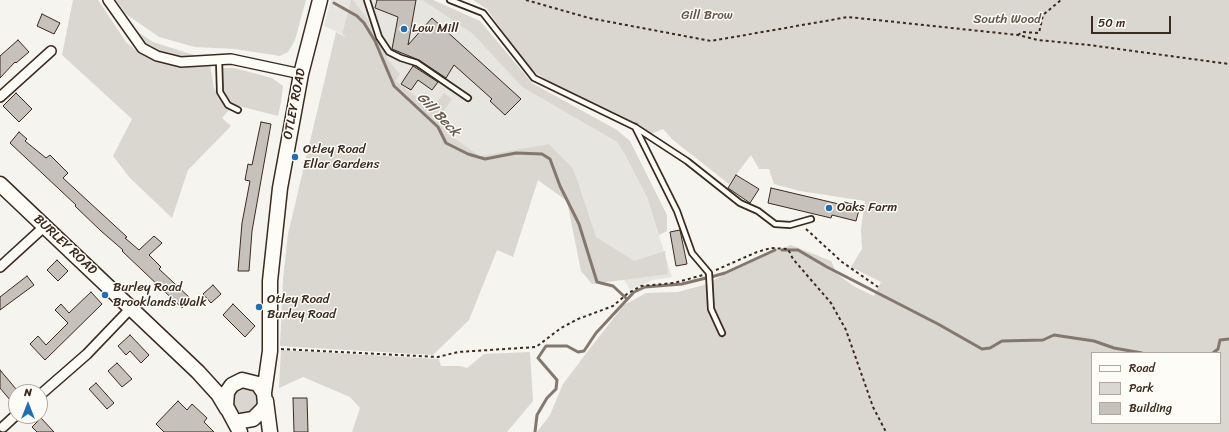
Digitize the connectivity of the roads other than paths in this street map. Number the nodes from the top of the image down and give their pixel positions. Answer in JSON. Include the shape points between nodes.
{"nodes":[{"id":1,"x":108,"y":0,"type":"edge"},
{"id":2,"x":320,"y":0,"type":"edge"},
{"id":3,"x":367,"y":0,"type":"edge"},
{"id":4,"x":450,"y":0,"type":"edge"},
{"id":5,"x":51,"y":51,"type":"dead end"},
{"id":6,"x":219,"y":60,"type":"junction"},
{"id":7,"x":301,"y":74,"type":"junction"},
{"id":8,"x":0,"y":97,"type":"edge"},
{"id":9,"x":468,"y":98,"type":"dead end"},
{"id":10,"x":238,"y":110,"type":"dead end"},
{"id":11,"x":635,"y":127,"type":"junction"},
{"id":12,"x":0,"y":184,"type":"edge"},
{"id":13,"x":812,"y":219,"type":"dead end"},
{"id":14,"x":45,"y":226,"type":"junction"},
{"id":15,"x":0,"y":267,"type":"edge"},
{"id":16,"x":132,"y":308,"type":"junction"},
{"id":17,"x":268,"y":333,"type":"junction"},
{"id":18,"x":722,"y":333,"type":"dead end"},
{"id":19,"x":198,"y":372,"type":"junction"},
{"id":20,"x":240,"y":381,"type":"junction"},
{"id":21,"x":48,"y":388,"type":"edge"},
{"id":22,"x":265,"y":396,"type":"junction"},
{"id":23,"x":227,"y":409,"type":"junction"},
{"id":24,"x":237,"y":427,"type":"edge"},
{"id":25,"x":270,"y":432,"type":"edge"}],
"edges":[{"from":1,"to":6,"type":"street","via":[[142,48],[157,56],[181,62]]},
{"from":2,"to":7,"type":"main road","name":"OTLEY ROAD"},
{"from":3,"to":9,"type":"lane","via":[[380,37],[389,52],[417,63]]},
{"from":4,"to":11,"type":"lane","via":[[483,13],[534,78]]},
{"from":5,"to":8,"type":"street"},
{"from":6,"to":7,"type":"street","via":[[253,62]]},
{"from":6,"to":10,"type":"lane","via":[[220,92],[228,105]]},
{"from":7,"to":17,"type":"main road","name":"OTLEY ROAD","via":[[280,188],[270,281]]},
{"from":11,"to":13,"type":"lane","via":[[688,162],[740,203],[758,211],[776,224],[790,225]]},
{"from":11,"to":18,"type":"lane","via":[[677,211],[692,253],[709,273],[711,308]]},
{"from":12,"to":14,"type":"main road","name":"BURLEY ROAD"},
{"from":14,"to":15,"type":"street"},
{"from":14,"to":16,"type":"main road","name":"BURLEY ROAD"},
{"from":16,"to":19,"type":"main road","name":"BURLEY ROAD"},
{"from":16,"to":21,"type":"street","via":[[87,354]]},
{"from":17,"to":20,"type":"main road","via":[[260,366],[254,375]]},
{"from":17,"to":22,"type":"main road","via":[[269,357]]},
{"from":19,"to":20,"type":"main road","name":"BURLEY ROAD","via":[[216,381]]},
{"from":19,"to":23,"type":"main road","name":"BURLEY ROAD","via":[[218,394]]},
{"from":20,"to":22,"type":"main road","via":[[258,384]]},
{"from":20,"to":23,"type":"main road","via":[[229,387],[226,395]]},
{"from":22,"to":24,"type":"main road","via":[[258,416]]},
{"from":22,"to":25,"type":"main road"},
{"from":23,"to":24,"type":"main road"}]}
